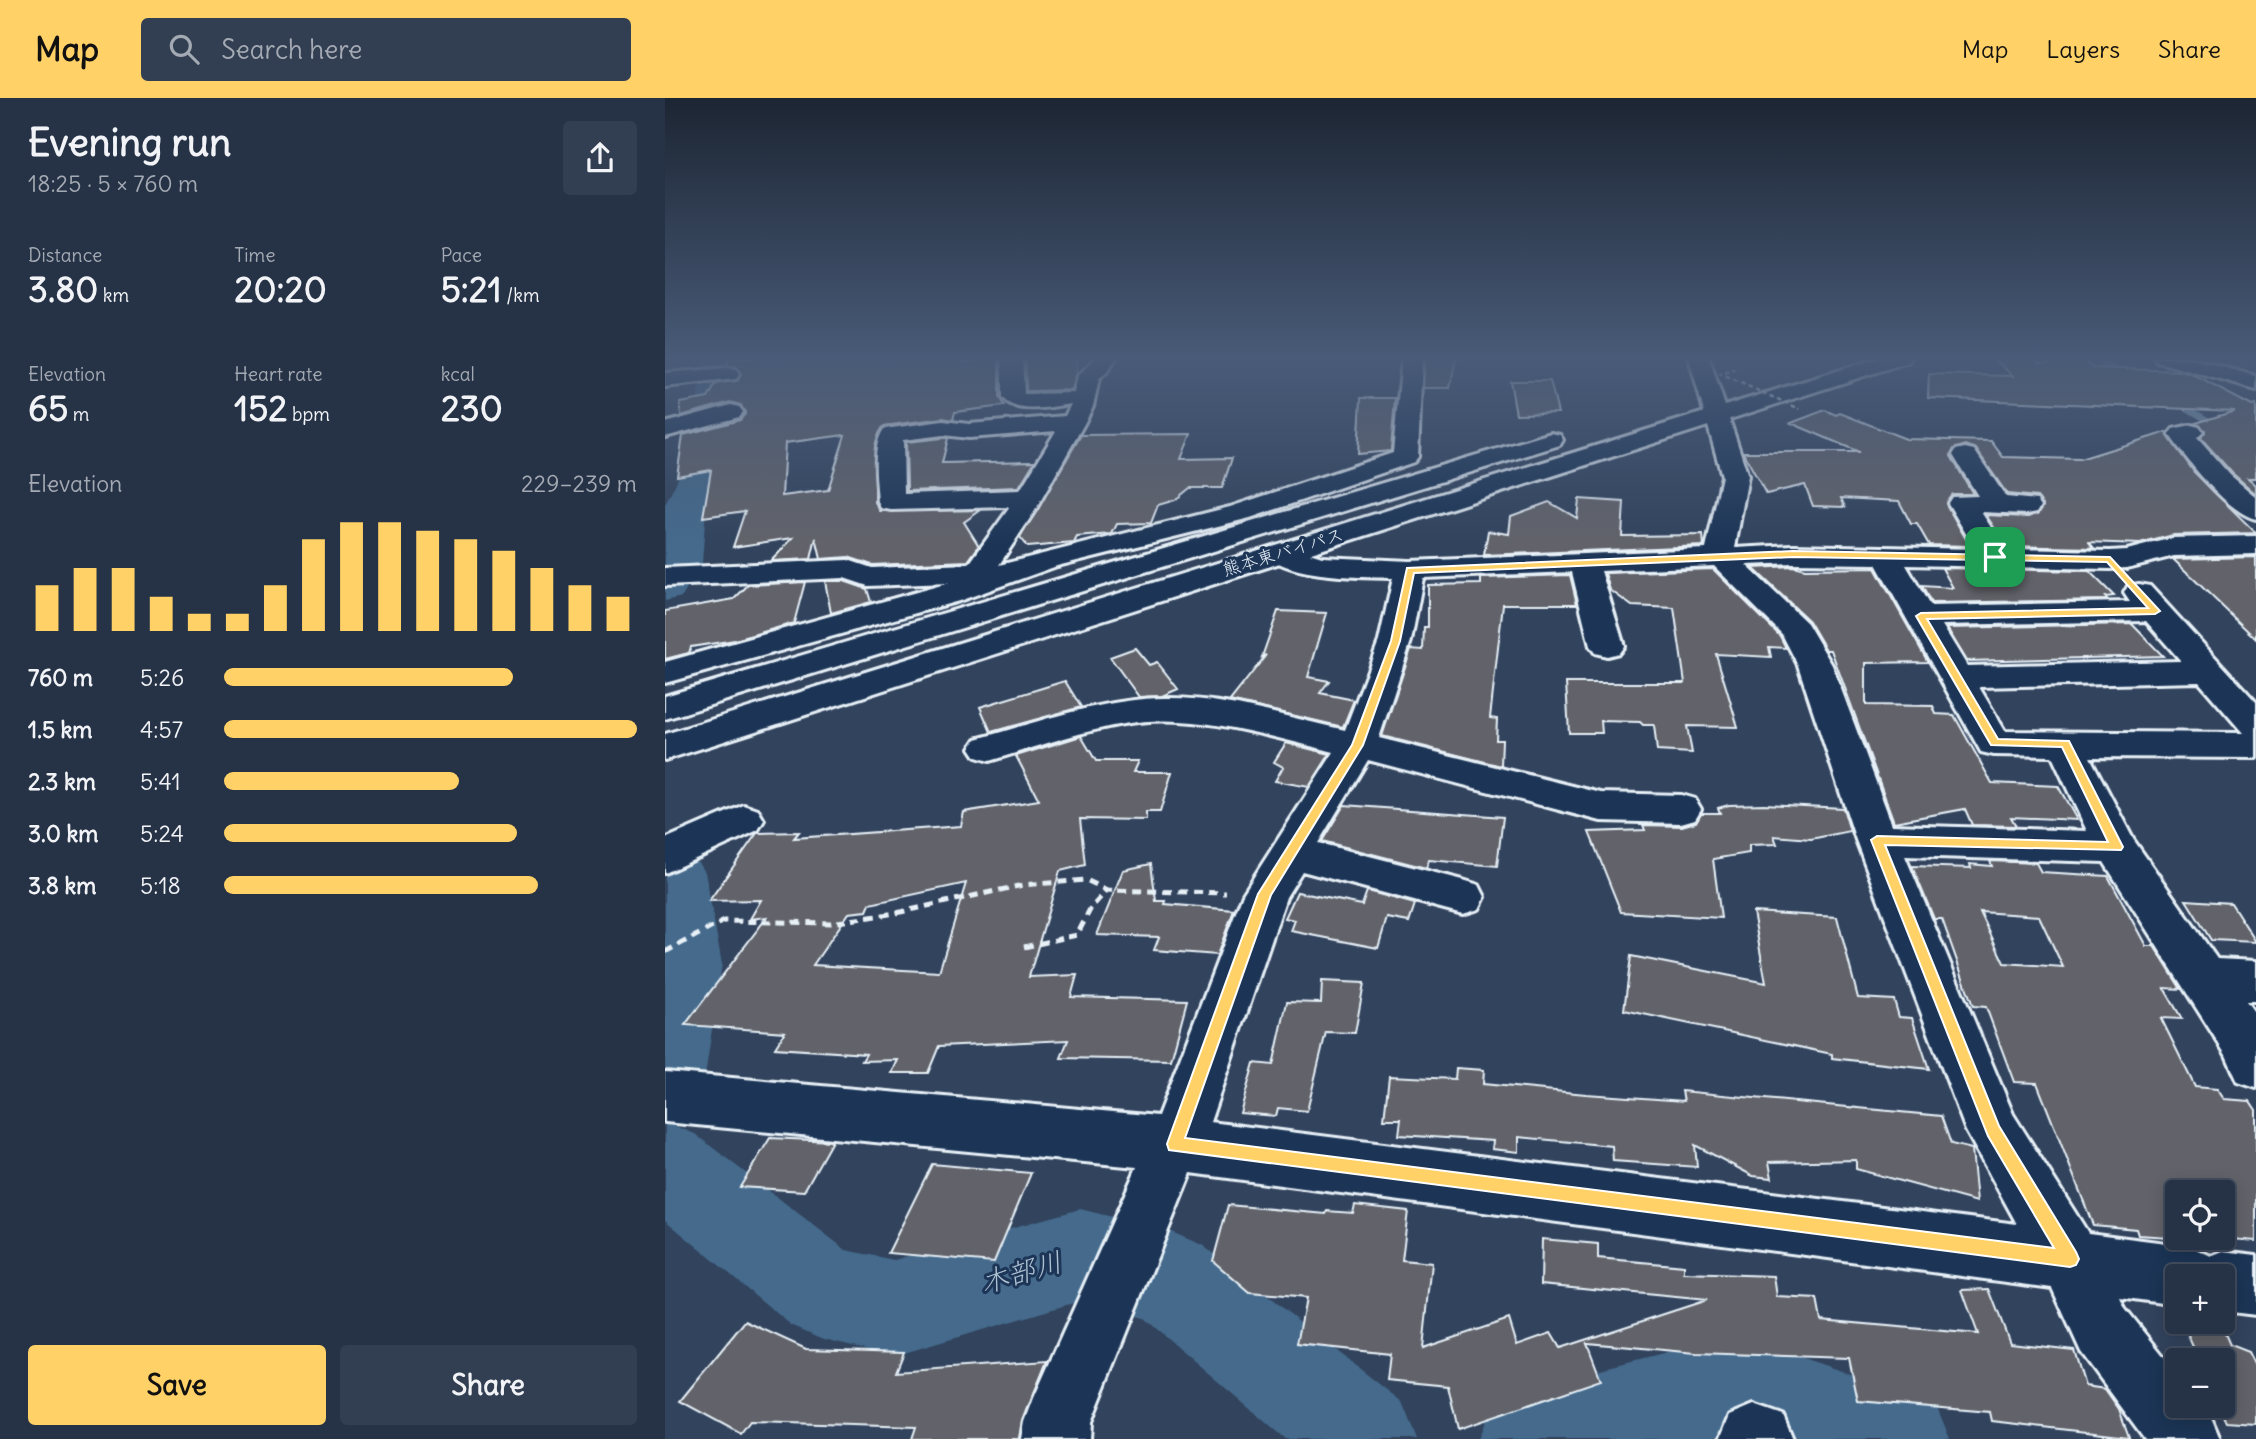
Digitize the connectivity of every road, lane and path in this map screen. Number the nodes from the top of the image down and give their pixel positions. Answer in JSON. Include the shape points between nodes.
{"nodes":[{"id":1,"x":700,"y":421,"type":"edge"},
{"id":2,"x":1408,"y":421,"type":"edge"},
{"id":3,"x":1633,"y":421,"type":"edge"},
{"id":4,"x":1667,"y":421,"type":"edge"},
{"id":5,"x":1718,"y":421,"type":"edge"},
{"id":6,"x":1073,"y":422,"type":"joint"},
{"id":7,"x":665,"y":430,"type":"edge"},
{"id":8,"x":2191,"y":432,"type":"dead end"},
{"id":9,"x":1965,"y":455,"type":"dead end"},
{"id":10,"x":1028,"y":498,"type":"junction"},
{"id":11,"x":1998,"y":505,"type":"junction"},
{"id":12,"x":2027,"y":506,"type":"dead end"},
{"id":13,"x":2256,"y":511,"type":"edge"},
{"id":14,"x":1219,"y":520,"type":"junction"},
{"id":15,"x":2256,"y":545,"type":"edge"},
{"id":16,"x":1281,"y":552,"type":"junction"},
{"id":17,"x":1885,"y":555,"type":"junction"},
{"id":18,"x":1721,"y":557,"type":"junction"},
{"id":19,"x":1995,"y":557,"type":"junction"},
{"id":20,"x":2110,"y":560,"type":"junction"},
{"id":21,"x":1596,"y":562,"type":"junction"},
{"id":22,"x":1410,"y":570,"type":"junction"},
{"id":23,"x":679,"y":576,"type":"edge"},
{"id":24,"x":980,"y":576,"type":"junction"},
{"id":25,"x":1615,"y":602,"type":"dead end"},
{"id":26,"x":2155,"y":611,"type":"junction"},
{"id":27,"x":1921,"y":616,"type":"junction"},
{"id":28,"x":1607,"y":646,"type":"dead end"},
{"id":29,"x":2208,"y":671,"type":"junction"},
{"id":30,"x":665,"y":673,"type":"edge"},
{"id":31,"x":1956,"y":677,"type":"junction"},
{"id":32,"x":665,"y":708,"type":"edge"},
{"id":33,"x":2256,"y":725,"type":"edge"},
{"id":34,"x":2065,"y":744,"type":"junction"},
{"id":35,"x":1358,"y":745,"type":"junction"},
{"id":36,"x":2256,"y":746,"type":"edge"},
{"id":37,"x":665,"y":747,"type":"edge"},
{"id":38,"x":989,"y":748,"type":"dead end"},
{"id":39,"x":1681,"y":809,"type":"dead end"},
{"id":40,"x":744,"y":820,"type":"dead end"},
{"id":41,"x":1877,"y":840,"type":"junction"},
{"id":42,"x":2116,"y":847,"type":"junction"},
{"id":43,"x":683,"y":848,"type":"edge"},
{"id":44,"x":1291,"y":852,"type":"junction"},
{"id":45,"x":1107,"y":890,"type":"junction"},
{"id":46,"x":1265,"y":894,"type":"junction"},
{"id":47,"x":1463,"y":897,"type":"dead end"},
{"id":48,"x":1024,"y":947,"type":"dead end"},
{"id":49,"x":665,"y":952,"type":"edge"},
{"id":50,"x":2202,"y":979,"type":"junction"},
{"id":51,"x":2256,"y":981,"type":"edge"},
{"id":52,"x":2256,"y":1065,"type":"edge"},
{"id":53,"x":690,"y":1099,"type":"edge"},
{"id":54,"x":1175,"y":1144,"type":"junction"},
{"id":55,"x":2070,"y":1259,"type":"junction"},
{"id":56,"x":2165,"y":1273,"type":"edge"},
{"id":57,"x":2235,"y":1282,"type":"edge"},
{"id":58,"x":2256,"y":1285,"type":"edge"},
{"id":59,"x":2172,"y":1420,"type":"edge"},
{"id":60,"x":1056,"y":1439,"type":"edge"}],
"edges":[{"from":1,"to":7,"type":"main road"},
{"from":2,"to":14,"type":"main road","via":[[1405,457]]},
{"from":3,"to":14,"type":"main road","name":"熊本東バイパス"},
{"from":4,"to":16,"type":"main road","name":"熊本東バイパス"},
{"from":5,"to":18,"type":"main road","via":[[1736,494],[1719,540]]},
{"from":6,"to":10,"type":"main road"},
{"from":6,"to":10,"type":"main road","via":[[892,435],[891,502]]},
{"from":8,"to":13,"type":"main road","via":[[2181,434],[2221,481]]},
{"from":9,"to":11,"type":"main road"},
{"from":10,"to":24,"type":"main road"},
{"from":11,"to":12,"type":"main road"},
{"from":11,"to":19,"type":"main road","via":[[1962,503]]},
{"from":14,"to":24,"type":"main road"},
{"from":14,"to":32,"type":"main road","name":"熊本東バイパス"},
{"from":15,"to":20,"type":"main road","via":[[2173,547]]},
{"from":16,"to":22,"type":"main road","via":[[1319,566]]},
{"from":16,"to":37,"type":"main road","name":"熊本東バイパス"},
{"from":17,"to":18,"type":"main road"},
{"from":17,"to":19,"type":"main road"},
{"from":17,"to":27,"type":"main road"},
{"from":18,"to":21,"type":"main road"},
{"from":18,"to":41,"type":"main road","via":[[1796,630],[1815,665]]},
{"from":19,"to":20,"type":"main road"},
{"from":20,"to":26,"type":"main road"},
{"from":21,"to":22,"type":"main road"},
{"from":21,"to":25,"type":"main road"},
{"from":21,"to":28,"type":"main road"},
{"from":22,"to":35,"type":"main road","via":[[1395,641]]},
{"from":23,"to":24,"type":"main road","via":[[848,569],[868,577]]},
{"from":24,"to":30,"type":"main road","via":[[948,594]]},
{"from":26,"to":27,"type":"main road"},
{"from":26,"to":29,"type":"main road"},
{"from":27,"to":31,"type":"main road"},
{"from":29,"to":31,"type":"main road"},
{"from":29,"to":33,"type":"main road"},
{"from":31,"to":34,"type":"main road","via":[[1994,743]]},
{"from":34,"to":36,"type":"main road"},
{"from":34,"to":42,"type":"main road"},
{"from":35,"to":38,"type":"main road","via":[[1205,711],[1164,709],[1123,712]]},
{"from":35,"to":39,"type":"main road","via":[[1601,807]]},
{"from":35,"to":44,"type":"main road"},
{"from":40,"to":43,"type":"main road"},
{"from":41,"to":42,"type":"main road"},
{"from":41,"to":55,"type":"main road","via":[[1993,1131]]},
{"from":42,"to":50,"type":"main road"},
{"from":44,"to":46,"type":"main road"},
{"from":44,"to":47,"type":"main road"},
{"from":45,"to":46,"type":"path"},
{"from":45,"to":48,"type":"path","via":[[1077,935]]},
{"from":45,"to":49,"type":"path","via":[[1086,880],[1023,885],[831,923],[724,921]]},
{"from":46,"to":54,"type":"main road"},
{"from":50,"to":51,"type":"main road"},
{"from":50,"to":52,"type":"main road"},
{"from":53,"to":54,"type":"main road"},
{"from":54,"to":55,"type":"main road"},
{"from":54,"to":60,"type":"main road","via":[[1058,1422]]},
{"from":55,"to":56,"type":"main road"},
{"from":55,"to":59,"type":"main road","via":[[2103,1331]]},
{"from":57,"to":58,"type":"main road"}]}
